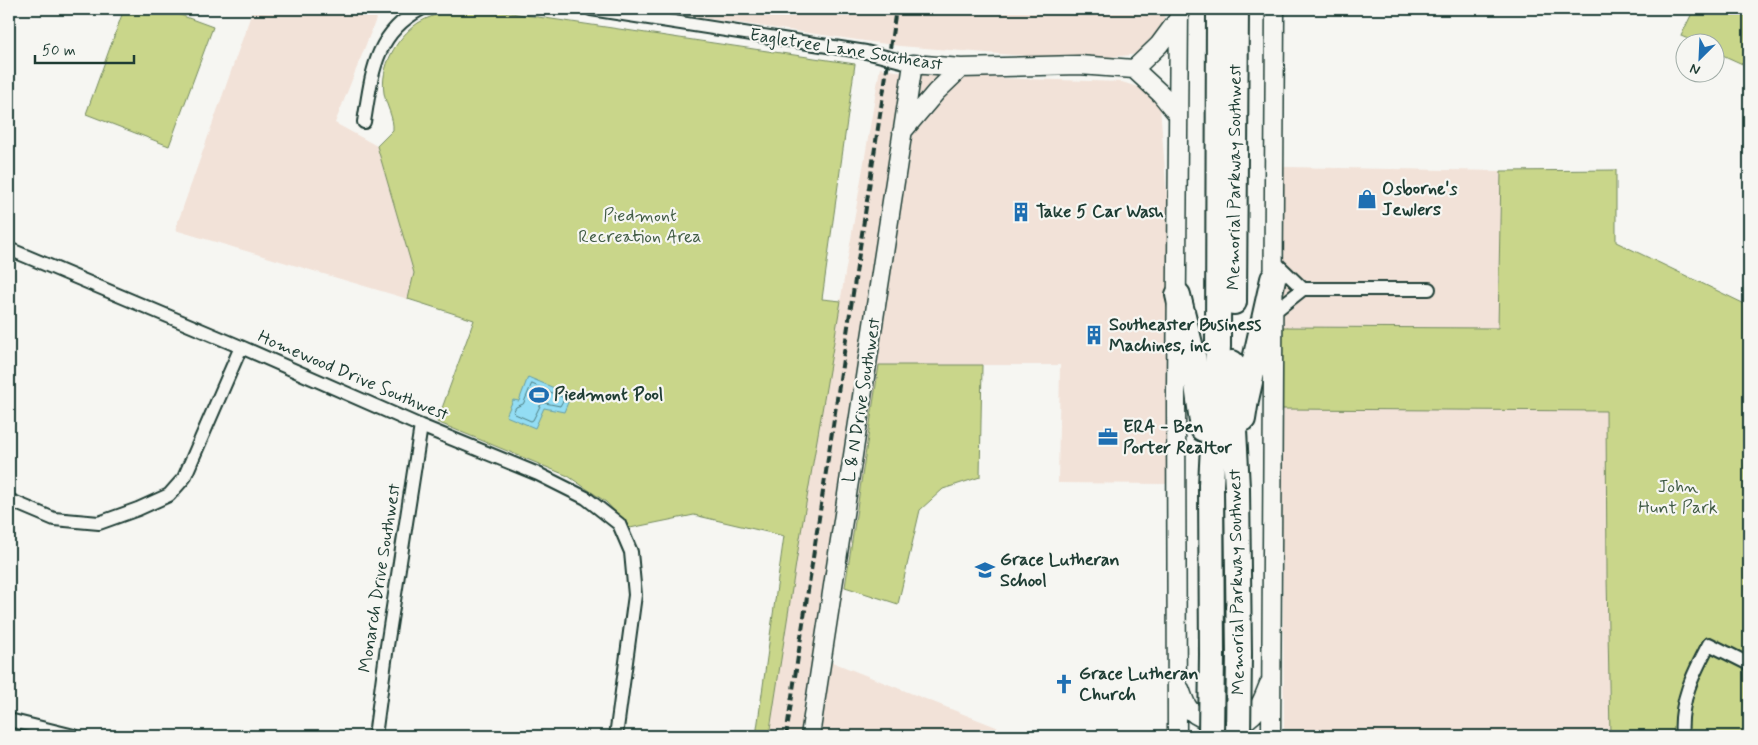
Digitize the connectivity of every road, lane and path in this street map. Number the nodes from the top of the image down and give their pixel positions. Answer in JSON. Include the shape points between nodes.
{"nodes":[{"id":1,"x":421,"y":9,"type":"edge"},
{"id":2,"x":591,"y":9,"type":"edge"},
{"id":3,"x":1219,"y":9,"type":"edge"},
{"id":4,"x":1236,"y":9,"type":"edge"},
{"id":5,"x":1275,"y":9,"type":"edge"},
{"id":6,"x":1179,"y":13,"type":"edge"},
{"id":7,"x":913,"y":64,"type":"junction"},
{"id":8,"x":961,"y":68,"type":"junction"},
{"id":9,"x":1134,"y":69,"type":"junction"},
{"id":10,"x":1178,"y":115,"type":"junction"},
{"id":11,"x":364,"y":122,"type":"dead end"},
{"id":12,"x":902,"y":132,"type":"junction"},
{"id":13,"x":9,"y":249,"type":"edge"},
{"id":14,"x":1274,"y":270,"type":"junction"},
{"id":15,"x":1303,"y":288,"type":"junction"},
{"id":16,"x":1429,"y":290,"type":"dead end"},
{"id":17,"x":1178,"y":296,"type":"junction"},
{"id":18,"x":1274,"y":312,"type":"junction"},
{"id":19,"x":241,"y":347,"type":"junction"},
{"id":20,"x":421,"y":426,"type":"junction"},
{"id":21,"x":1236,"y":475,"type":"junction"},
{"id":22,"x":1211,"y":484,"type":"junction"},
{"id":23,"x":9,"y":500,"type":"edge"},
{"id":24,"x":1749,"y":664,"type":"edge"},
{"id":25,"x":1272,"y":678,"type":"junction"},
{"id":26,"x":1177,"y":684,"type":"junction"},
{"id":27,"x":9,"y":720,"type":"edge"},
{"id":28,"x":74,"y":736,"type":"edge"},
{"id":29,"x":375,"y":736,"type":"edge"},
{"id":30,"x":616,"y":736,"type":"edge"},
{"id":31,"x":810,"y":736,"type":"edge"},
{"id":32,"x":1178,"y":736,"type":"edge"},
{"id":33,"x":1211,"y":736,"type":"edge"},
{"id":34,"x":1238,"y":736,"type":"edge"},
{"id":35,"x":1271,"y":736,"type":"edge"},
{"id":36,"x":1682,"y":736,"type":"edge"}],
"edges":[{"from":1,"to":11,"type":"street","via":[[409,15],[389,36],[375,62]]},
{"from":2,"to":7,"type":"street","name":"Eagletree Lane Southeast","via":[[866,52]]},
{"from":3,"to":22,"type":"highway","name":"Memorial Parkway Southwest","via":[[1218,346]]},
{"from":4,"to":21,"type":"highway","name":"Memorial Parkway Southwest","via":[[1232,391]]},
{"from":5,"to":14,"type":"main road"},
{"from":6,"to":9,"type":"main road","via":[[1159,45]]},
{"from":6,"to":10,"type":"main road"},
{"from":7,"to":8,"type":"main road","name":"Eagletree Lane Southeast"},
{"from":7,"to":12,"type":"main road","name":"L & N Drive Southwest"},
{"from":8,"to":9,"type":"main road","name":"Eagletree Lane Southeast","via":[[1079,65]]},
{"from":8,"to":12,"type":"main road"},
{"from":9,"to":10,"type":"main road"},
{"from":10,"to":17,"type":"main road"},
{"from":12,"to":31,"type":"main road","name":"L & N Drive Southwest"},
{"from":13,"to":19,"type":"street","name":"Homewood Drive Southwest"},
{"from":14,"to":15,"type":"street"},
{"from":14,"to":18,"type":"main road"},
{"from":14,"to":21,"type":"highway","via":[[1246,400]]},
{"from":15,"to":16,"type":"street"},
{"from":15,"to":18,"type":"street"},
{"from":17,"to":22,"type":"highway","via":[[1193,356]]},
{"from":17,"to":26,"type":"main road"},
{"from":18,"to":25,"type":"main road"},
{"from":19,"to":20,"type":"street","name":"Homewood Drive Southwest"},
{"from":19,"to":23,"type":"street","via":[[184,478],[169,495],[99,523],[54,519]]},
{"from":20,"to":29,"type":"street","name":"Monarch Drive Southwest"},
{"from":20,"to":30,"type":"street","name":"Homewood Drive Southwest","via":[[538,474],[586,498],[619,524],[631,552],[635,595]]},
{"from":21,"to":34,"type":"highway","name":"Memorial Parkway Southwest","bridge":true},
{"from":22,"to":33,"type":"highway","name":"Memorial Parkway Southwest","bridge":true},
{"from":24,"to":36,"type":"street","via":[[1709,644],[1690,680],[1681,720]]},
{"from":25,"to":26,"type":"main road","via":[[1259,708],[1248,718],[1231,723],[1200,718],[1189,709]]},
{"from":25,"to":35,"type":"main road"},
{"from":26,"to":32,"type":"main road"},
{"from":27,"to":28,"type":"street"}]}
